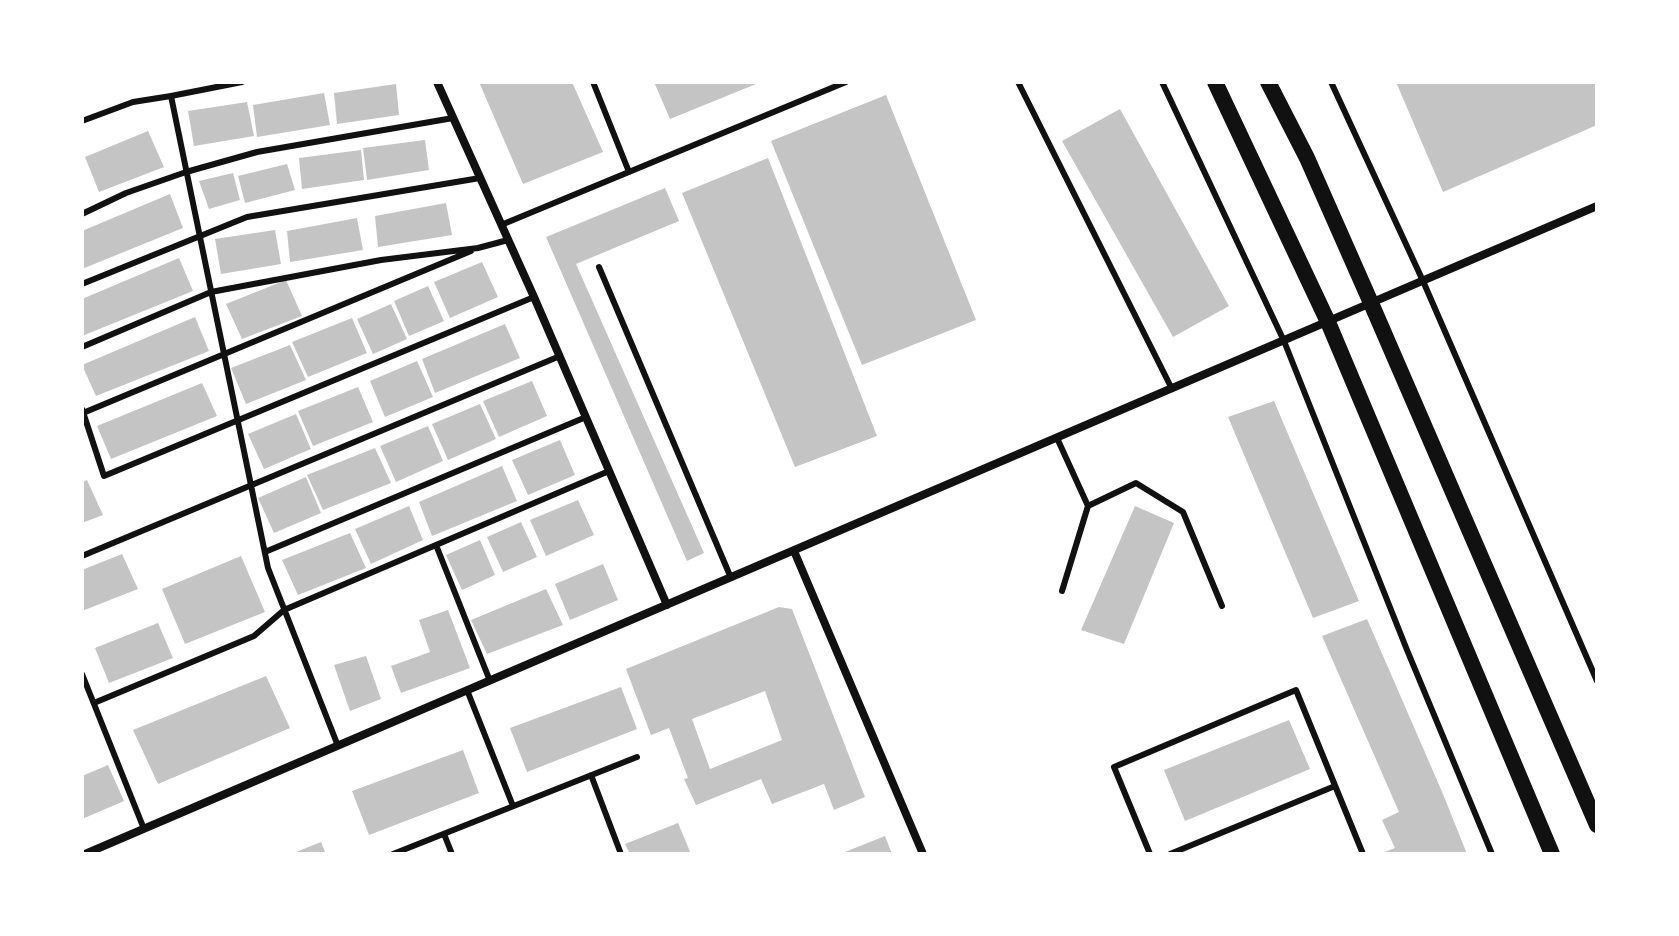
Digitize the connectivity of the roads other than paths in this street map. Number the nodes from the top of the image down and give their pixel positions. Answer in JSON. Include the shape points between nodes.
{"nodes":[{"id":1,"x":242,"y":82,"type":"edge"},
{"id":2,"x":437,"y":82,"type":"edge"},
{"id":3,"x":593,"y":82,"type":"edge"},
{"id":4,"x":846,"y":82,"type":"edge"},
{"id":5,"x":1018,"y":82,"type":"edge"},
{"id":6,"x":1162,"y":82,"type":"edge"},
{"id":7,"x":1215,"y":82,"type":"edge"},
{"id":8,"x":1268,"y":82,"type":"edge"},
{"id":9,"x":1331,"y":82,"type":"edge"},
{"id":10,"x":171,"y":96,"type":"junction"},
{"id":11,"x":453,"y":118,"type":"junction"},
{"id":12,"x":82,"y":121,"type":"edge"},
{"id":13,"x":186,"y":172,"type":"junction"},
{"id":14,"x":629,"y":172,"type":"junction"},
{"id":15,"x":480,"y":178,"type":"junction"},
{"id":16,"x":1597,"y":206,"type":"edge"},
{"id":17,"x":82,"y":214,"type":"edge"},
{"id":18,"x":501,"y":225,"type":"junction"},
{"id":19,"x":199,"y":237,"type":"junction"},
{"id":20,"x":508,"y":240,"type":"junction"},
{"id":21,"x":478,"y":248,"type":"junction"},
{"id":22,"x":599,"y":267,"type":"dead end"},
{"id":23,"x":1423,"y":281,"type":"junction"},
{"id":24,"x":82,"y":284,"type":"edge"},
{"id":25,"x":211,"y":292,"type":"junction"},
{"id":26,"x":534,"y":297,"type":"junction"},
{"id":27,"x":1371,"y":303,"type":"junction"},
{"id":28,"x":1328,"y":322,"type":"junction"},
{"id":29,"x":1284,"y":341,"type":"junction"},
{"id":30,"x":82,"y":347,"type":"edge"},
{"id":31,"x":224,"y":355,"type":"junction"},
{"id":32,"x":560,"y":356,"type":"junction"},
{"id":33,"x":1172,"y":389,"type":"junction"},
{"id":34,"x":83,"y":411,"type":"edge"},
{"id":35,"x":586,"y":417,"type":"junction"},
{"id":36,"x":237,"y":419,"type":"junction"},
{"id":37,"x":1057,"y":438,"type":"junction"},
{"id":38,"x":609,"y":471,"type":"junction"},
{"id":39,"x":251,"y":487,"type":"junction"},
{"id":40,"x":1088,"y":506,"type":"junction"},
{"id":41,"x":436,"y":545,"type":"junction"},
{"id":42,"x":794,"y":551,"type":"junction"},
{"id":43,"x":265,"y":552,"type":"junction"},
{"id":44,"x":82,"y":556,"type":"edge"},
{"id":45,"x":731,"y":578,"type":"junction"},
{"id":46,"x":1062,"y":591,"type":"dead end"},
{"id":47,"x":667,"y":605,"type":"junction"},
{"id":48,"x":1222,"y":606,"type":"dead end"},
{"id":49,"x":284,"y":610,"type":"junction"},
{"id":50,"x":82,"y":674,"type":"edge"},
{"id":51,"x":490,"y":681,"type":"junction"},
{"id":52,"x":1597,"y":681,"type":"edge"},
{"id":53,"x":467,"y":690,"type":"junction"},
{"id":54,"x":94,"y":703,"type":"junction"},
{"id":55,"x":338,"y":746,"type":"junction"},
{"id":56,"x":637,"y":757,"type":"dead end"},
{"id":57,"x":591,"y":775,"type":"junction"},
{"id":58,"x":1335,"y":786,"type":"junction"},
{"id":59,"x":513,"y":806,"type":"junction"},
{"id":60,"x":1597,"y":825,"type":"edge"},
{"id":61,"x":144,"y":829,"type":"junction"},
{"id":62,"x":444,"y":834,"type":"junction"},
{"id":63,"x":85,"y":854,"type":"edge"},
{"id":64,"x":393,"y":854,"type":"edge"},
{"id":65,"x":452,"y":854,"type":"edge"},
{"id":66,"x":621,"y":854,"type":"edge"},
{"id":67,"x":923,"y":854,"type":"edge"},
{"id":68,"x":1150,"y":854,"type":"edge"},
{"id":69,"x":1170,"y":854,"type":"edge"},
{"id":70,"x":1363,"y":854,"type":"edge"},
{"id":71,"x":1492,"y":854,"type":"edge"},
{"id":72,"x":1552,"y":854,"type":"edge"}],
"edges":[{"from":1,"to":10,"type":"lane"},
{"from":2,"to":11,"type":"street"},
{"from":3,"to":14,"type":"lane"},
{"from":4,"to":14,"type":"lane"},
{"from":5,"to":33,"type":"lane"},
{"from":6,"to":29,"type":"lane"},
{"from":7,"to":28,"type":"main road"},
{"from":8,"to":27,"type":"main road"},
{"from":9,"to":23,"type":"lane"},
{"from":10,"to":12,"type":"lane","via":[[133,102]]},
{"from":10,"to":13,"type":"lane"},
{"from":11,"to":13,"type":"lane","via":[[257,152]]},
{"from":11,"to":15,"type":"street"},
{"from":13,"to":17,"type":"lane"},
{"from":13,"to":19,"type":"lane"},
{"from":14,"to":18,"type":"lane"},
{"from":15,"to":18,"type":"street"},
{"from":15,"to":19,"type":"lane","via":[[247,217]]},
{"from":16,"to":23,"type":"street"},
{"from":18,"to":20,"type":"street"},
{"from":19,"to":24,"type":"lane"},
{"from":19,"to":25,"type":"lane"},
{"from":20,"to":21,"type":"lane"},
{"from":20,"to":26,"type":"street"},
{"from":21,"to":25,"type":"lane"},
{"from":21,"to":31,"type":"lane"},
{"from":22,"to":45,"type":"lane"},
{"from":23,"to":27,"type":"street"},
{"from":23,"to":52,"type":"lane"},
{"from":25,"to":30,"type":"lane"},
{"from":25,"to":31,"type":"lane"},
{"from":26,"to":32,"type":"street"},
{"from":26,"to":36,"type":"lane"},
{"from":27,"to":28,"type":"street"},
{"from":27,"to":60,"type":"main road"},
{"from":28,"to":29,"type":"street"},
{"from":28,"to":72,"type":"main road"},
{"from":29,"to":33,"type":"street"},
{"from":29,"to":71,"type":"lane"},
{"from":31,"to":34,"type":"lane"},
{"from":31,"to":36,"type":"lane"},
{"from":32,"to":35,"type":"street"},
{"from":32,"to":39,"type":"lane"},
{"from":33,"to":37,"type":"street"},
{"from":34,"to":36,"type":"lane","via":[[104,476]]},
{"from":35,"to":38,"type":"street"},
{"from":35,"to":43,"type":"lane"},
{"from":36,"to":39,"type":"lane"},
{"from":37,"to":40,"type":"lane"},
{"from":37,"to":42,"type":"street"},
{"from":38,"to":41,"type":"lane"},
{"from":38,"to":47,"type":"street"},
{"from":39,"to":43,"type":"lane"},
{"from":39,"to":44,"type":"lane"},
{"from":40,"to":46,"type":"lane"},
{"from":40,"to":48,"type":"lane","via":[[1136,483],[1183,512]]},
{"from":41,"to":49,"type":"lane"},
{"from":41,"to":51,"type":"lane"},
{"from":42,"to":45,"type":"street"},
{"from":42,"to":67,"type":"street"},
{"from":43,"to":49,"type":"lane"},
{"from":45,"to":47,"type":"street"},
{"from":47,"to":51,"type":"street"},
{"from":49,"to":54,"type":"lane","via":[[254,636]]},
{"from":49,"to":55,"type":"lane"},
{"from":50,"to":54,"type":"lane"},
{"from":51,"to":53,"type":"street"},
{"from":53,"to":55,"type":"street"},
{"from":53,"to":59,"type":"lane"},
{"from":54,"to":61,"type":"lane"},
{"from":55,"to":61,"type":"street"},
{"from":56,"to":57,"type":"lane"},
{"from":57,"to":59,"type":"lane"},
{"from":57,"to":66,"type":"lane"},
{"from":58,"to":68,"type":"lane","via":[[1296,690],[1114,767]]},
{"from":58,"to":69,"type":"lane"},
{"from":58,"to":70,"type":"lane"},
{"from":59,"to":62,"type":"lane"},
{"from":61,"to":63,"type":"street"},
{"from":62,"to":64,"type":"lane"},
{"from":62,"to":65,"type":"lane"}]}
